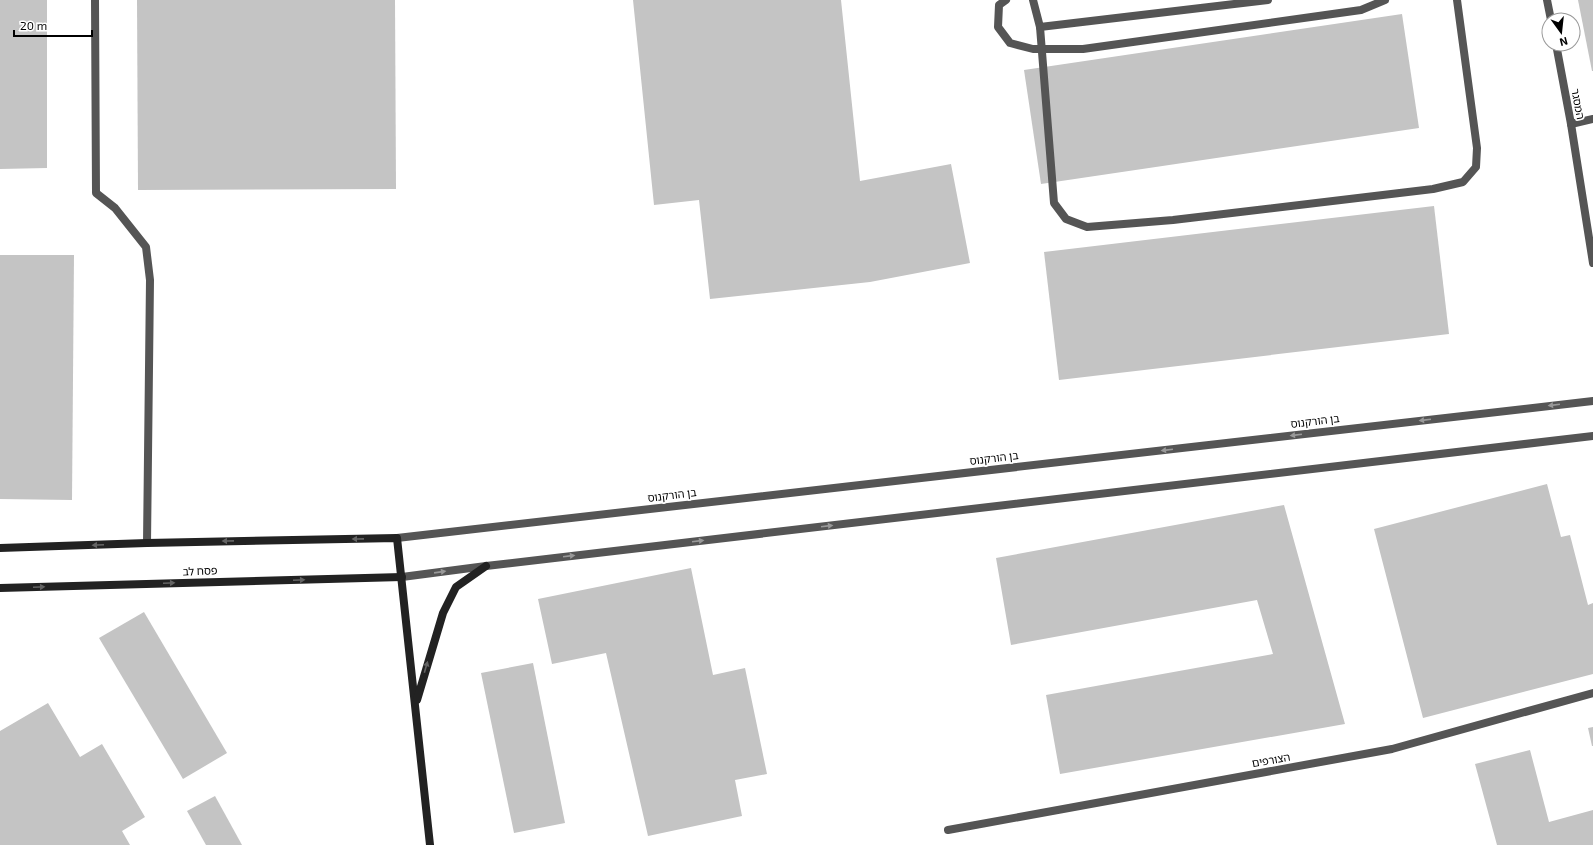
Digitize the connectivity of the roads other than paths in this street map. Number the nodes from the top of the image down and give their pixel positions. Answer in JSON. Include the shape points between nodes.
{"nodes":[{"id":1,"x":95,"y":0,"type":"edge"},
{"id":2,"x":1006,"y":0,"type":"edge"},
{"id":3,"x":1033,"y":0,"type":"edge"},
{"id":4,"x":1268,"y":0,"type":"edge"},
{"id":5,"x":1385,"y":0,"type":"edge"},
{"id":6,"x":1457,"y":0,"type":"edge"},
{"id":7,"x":1547,"y":0,"type":"edge"},
{"id":8,"x":1549,"y":12,"type":"edge"},
{"id":9,"x":1040,"y":27,"type":"junction"},
{"id":10,"x":1558,"y":52,"type":"edge"},
{"id":11,"x":1593,"y":118,"type":"edge"},
{"id":12,"x":1571,"y":124,"type":"junction"},
{"id":13,"x":1593,"y":263,"type":"edge"},
{"id":14,"x":1593,"y":401,"type":"edge"},
{"id":15,"x":1593,"y":436,"type":"edge"},
{"id":16,"x":397,"y":538,"type":"junction"},
{"id":17,"x":147,"y":543,"type":"junction"},
{"id":18,"x":0,"y":548,"type":"edge"},
{"id":19,"x":486,"y":566,"type":"junction"},
{"id":20,"x":402,"y":577,"type":"junction"},
{"id":21,"x":0,"y":588,"type":"edge"},
{"id":22,"x":1593,"y":693,"type":"edge"},
{"id":23,"x":416,"y":704,"type":"junction"},
{"id":24,"x":948,"y":830,"type":"dead end"},
{"id":25,"x":430,"y":845,"type":"edge"}],
"edges":[{"from":1,"to":17,"type":"street","via":[[96,193],[115,208],[146,247],[150,280]]},
{"from":2,"to":5,"type":"street","via":[[999,5],[998,27],[1010,43],[1033,49],[1083,50],[1360,10]]},
{"from":3,"to":9,"type":"street"},
{"from":4,"to":9,"type":"street"},
{"from":6,"to":9,"type":"street","via":[[1477,148],[1476,167],[1463,182],[1433,189],[1372,197],[1087,227],[1066,219],[1054,203]]},
{"from":7,"to":8,"type":"street"},
{"from":10,"to":12,"type":"street","name":"המסגר"},
{"from":11,"to":12,"type":"street"},
{"from":12,"to":13,"type":"street","name":"המסגר"},
{"from":14,"to":16,"type":"street","name":"בן הורקנוס","one_way":true},
{"from":19,"to":15,"type":"street","one_way":true},
{"from":16,"to":17,"type":"main road","one_way":true},
{"from":16,"to":20,"type":"main road"},
{"from":17,"to":18,"type":"main road","one_way":true},
{"from":20,"to":19,"type":"street","one_way":true},
{"from":23,"to":19,"type":"main road","one_way":true,"via":[[443,613],[456,587]]},
{"from":21,"to":20,"type":"main road","name":"פסח לב","one_way":true},
{"from":20,"to":23,"type":"main road"},
{"from":22,"to":24,"type":"street","name":"הצורפים","via":[[1392,749]]},
{"from":23,"to":25,"type":"main road"}]}
